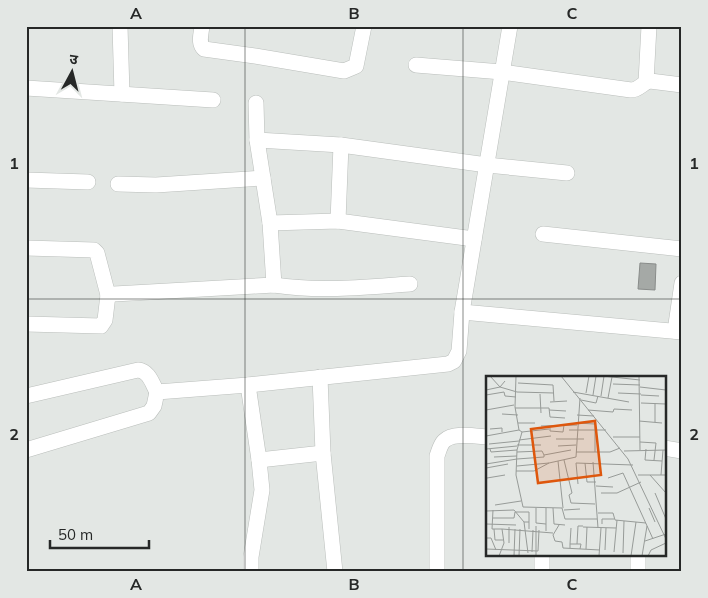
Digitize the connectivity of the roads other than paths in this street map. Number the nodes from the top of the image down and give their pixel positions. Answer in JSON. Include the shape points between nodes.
{"nodes":[{"id":1,"x":120,"y":26,"type":"edge"},
{"id":2,"x":202,"y":26,"type":"edge"},
{"id":3,"x":364,"y":26,"type":"edge"},
{"id":4,"x":510,"y":26,"type":"edge"},
{"id":5,"x":649,"y":26,"type":"edge"},
{"id":6,"x":416,"y":65,"type":"dead end"},
{"id":7,"x":502,"y":72,"type":"junction"},
{"id":8,"x":646,"y":82,"type":"junction"},
{"id":9,"x":682,"y":85,"type":"edge"},
{"id":10,"x":26,"y":88,"type":"edge"},
{"id":11,"x":122,"y":94,"type":"junction"},
{"id":12,"x":213,"y":100,"type":"dead end"},
{"id":13,"x":256,"y":103,"type":"dead end"},
{"id":14,"x":257,"y":140,"type":"junction"},
{"id":15,"x":341,"y":146,"type":"junction"},
{"id":16,"x":486,"y":165,"type":"junction"},
{"id":17,"x":567,"y":173,"type":"dead end"},
{"id":18,"x":263,"y":178,"type":"junction"},
{"id":19,"x":26,"y":180,"type":"edge"},
{"id":20,"x":88,"y":182,"type":"dead end"},
{"id":21,"x":118,"y":184,"type":"dead end"},
{"id":22,"x":338,"y":221,"type":"junction"},
{"id":23,"x":270,"y":223,"type":"junction"},
{"id":24,"x":544,"y":234,"type":"dead end"},
{"id":25,"x":474,"y":239,"type":"junction"},
{"id":26,"x":26,"y":248,"type":"edge"},
{"id":27,"x":682,"y":249,"type":"edge"},
{"id":28,"x":682,"y":283,"type":"edge"},
{"id":29,"x":410,"y":284,"type":"dead end"},
{"id":30,"x":274,"y":286,"type":"junction"},
{"id":31,"x":108,"y":295,"type":"junction"},
{"id":32,"x":462,"y":312,"type":"junction"},
{"id":33,"x":26,"y":324,"type":"edge"},
{"id":34,"x":678,"y":331,"type":"edge"},
{"id":35,"x":320,"y":377,"type":"junction"},
{"id":36,"x":248,"y":385,"type":"junction"},
{"id":37,"x":157,"y":392,"type":"junction"},
{"id":38,"x":26,"y":396,"type":"edge"},
{"id":39,"x":486,"y":437,"type":"edge"},
{"id":40,"x":666,"y":448,"type":"edge"},
{"id":41,"x":26,"y":450,"type":"edge"},
{"id":42,"x":682,"y":451,"type":"edge"},
{"id":43,"x":323,"y":453,"type":"junction"},
{"id":44,"x":259,"y":460,"type":"junction"},
{"id":45,"x":542,"y":556,"type":"edge"},
{"id":46,"x":638,"y":556,"type":"edge"},
{"id":47,"x":251,"y":572,"type":"edge"},
{"id":48,"x":335,"y":572,"type":"edge"},
{"id":49,"x":437,"y":572,"type":"edge"},
{"id":50,"x":542,"y":572,"type":"edge"},
{"id":51,"x":638,"y":572,"type":"edge"}],
"edges":[{"from":1,"to":11,"type":"street"},
{"from":2,"to":3,"type":"street","via":[[200,42],[204,50],[344,71],[356,66]]},
{"from":4,"to":7,"type":"street"},
{"from":5,"to":8,"type":"street"},
{"from":6,"to":7,"type":"street"},
{"from":7,"to":8,"type":"street","via":[[630,90],[638,89]]},
{"from":7,"to":16,"type":"street"},
{"from":8,"to":9,"type":"street"},
{"from":10,"to":11,"type":"street"},
{"from":11,"to":12,"type":"street"},
{"from":13,"to":14,"type":"street"},
{"from":14,"to":15,"type":"street"},
{"from":14,"to":18,"type":"street"},
{"from":15,"to":16,"type":"street"},
{"from":15,"to":22,"type":"street"},
{"from":16,"to":17,"type":"street"},
{"from":16,"to":25,"type":"street"},
{"from":18,"to":21,"type":"street","via":[[156,185]]},
{"from":18,"to":23,"type":"street"},
{"from":19,"to":20,"type":"street"},
{"from":22,"to":23,"type":"street"},
{"from":22,"to":25,"type":"street"},
{"from":23,"to":30,"type":"street"},
{"from":24,"to":27,"type":"street"},
{"from":25,"to":32,"type":"street"},
{"from":26,"to":31,"type":"street","via":[[94,250]]},
{"from":28,"to":34,"type":"street"},
{"from":29,"to":30,"type":"street","via":[[336,289]]},
{"from":30,"to":31,"type":"street"},
{"from":31,"to":33,"type":"street","via":[[105,320],[101,326]]},
{"from":32,"to":34,"type":"street"},
{"from":32,"to":35,"type":"street","via":[[459,351],[454,361],[448,364]]},
{"from":35,"to":36,"type":"street"},
{"from":35,"to":43,"type":"street"},
{"from":36,"to":37,"type":"street"},
{"from":36,"to":44,"type":"street"},
{"from":37,"to":38,"type":"street","via":[[149,375],[138,370]]},
{"from":37,"to":41,"type":"street","via":[[149,413]]},
{"from":39,"to":49,"type":"street","via":[[452,436],[440,446],[437,456]]},
{"from":40,"to":42,"type":"street"},
{"from":43,"to":44,"type":"street"},
{"from":43,"to":48,"type":"street"},
{"from":44,"to":47,"type":"street","via":[[262,490]]},
{"from":45,"to":50,"type":"street"},
{"from":46,"to":51,"type":"street"}]}
